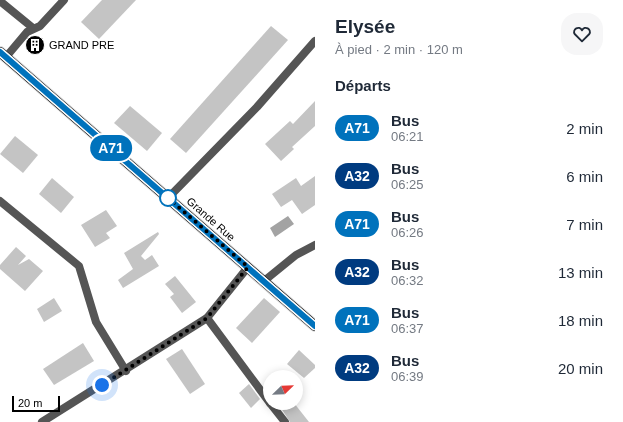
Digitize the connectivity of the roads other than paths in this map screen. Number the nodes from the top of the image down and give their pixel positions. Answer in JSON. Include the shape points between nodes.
{"nodes":[{"id":1,"x":64,"y":0,"type":"edge"},
{"id":2,"x":1,"y":1,"type":"edge"},
{"id":3,"x":33,"y":28,"type":"junction"},
{"id":4,"x":315,"y":41,"type":"edge"},
{"id":5,"x":3,"y":55,"type":"edge"},
{"id":6,"x":168,"y":198,"type":"junction"},
{"id":7,"x":0,"y":201,"type":"edge"},
{"id":8,"x":315,"y":245,"type":"edge"},
{"id":9,"x":248,"y":267,"type":"junction"},
{"id":10,"x":264,"y":281,"type":"junction"},
{"id":11,"x":207,"y":318,"type":"junction"},
{"id":12,"x":315,"y":326,"type":"edge"},
{"id":13,"x":126,"y":370,"type":"junction"},
{"id":14,"x":263,"y":394,"type":"edge"},
{"id":15,"x":276,"y":410,"type":"edge"},
{"id":16,"x":42,"y":422,"type":"edge"},
{"id":17,"x":285,"y":422,"type":"edge"}],
"edges":[{"from":1,"to":3,"type":"street","via":[[40,26]]},
{"from":2,"to":3,"type":"street"},
{"from":3,"to":5,"type":"street"},
{"from":4,"to":6,"type":"street","via":[[257,107]]},
{"from":5,"to":6,"type":"main road","name":"Grande Rue"},
{"from":6,"to":9,"type":"main road","name":"Grande Rue"},
{"from":7,"to":13,"type":"street","via":[[79,266],[96,322]]},
{"from":8,"to":10,"type":"street","via":[[296,254]]},
{"from":9,"to":10,"type":"main road","name":"Grande Rue"},
{"from":9,"to":11,"type":"street"},
{"from":10,"to":12,"type":"main road","name":"Grande Rue"},
{"from":11,"to":13,"type":"street"},
{"from":11,"to":14,"type":"street"},
{"from":13,"to":16,"type":"street"},
{"from":15,"to":17,"type":"street"}]}
